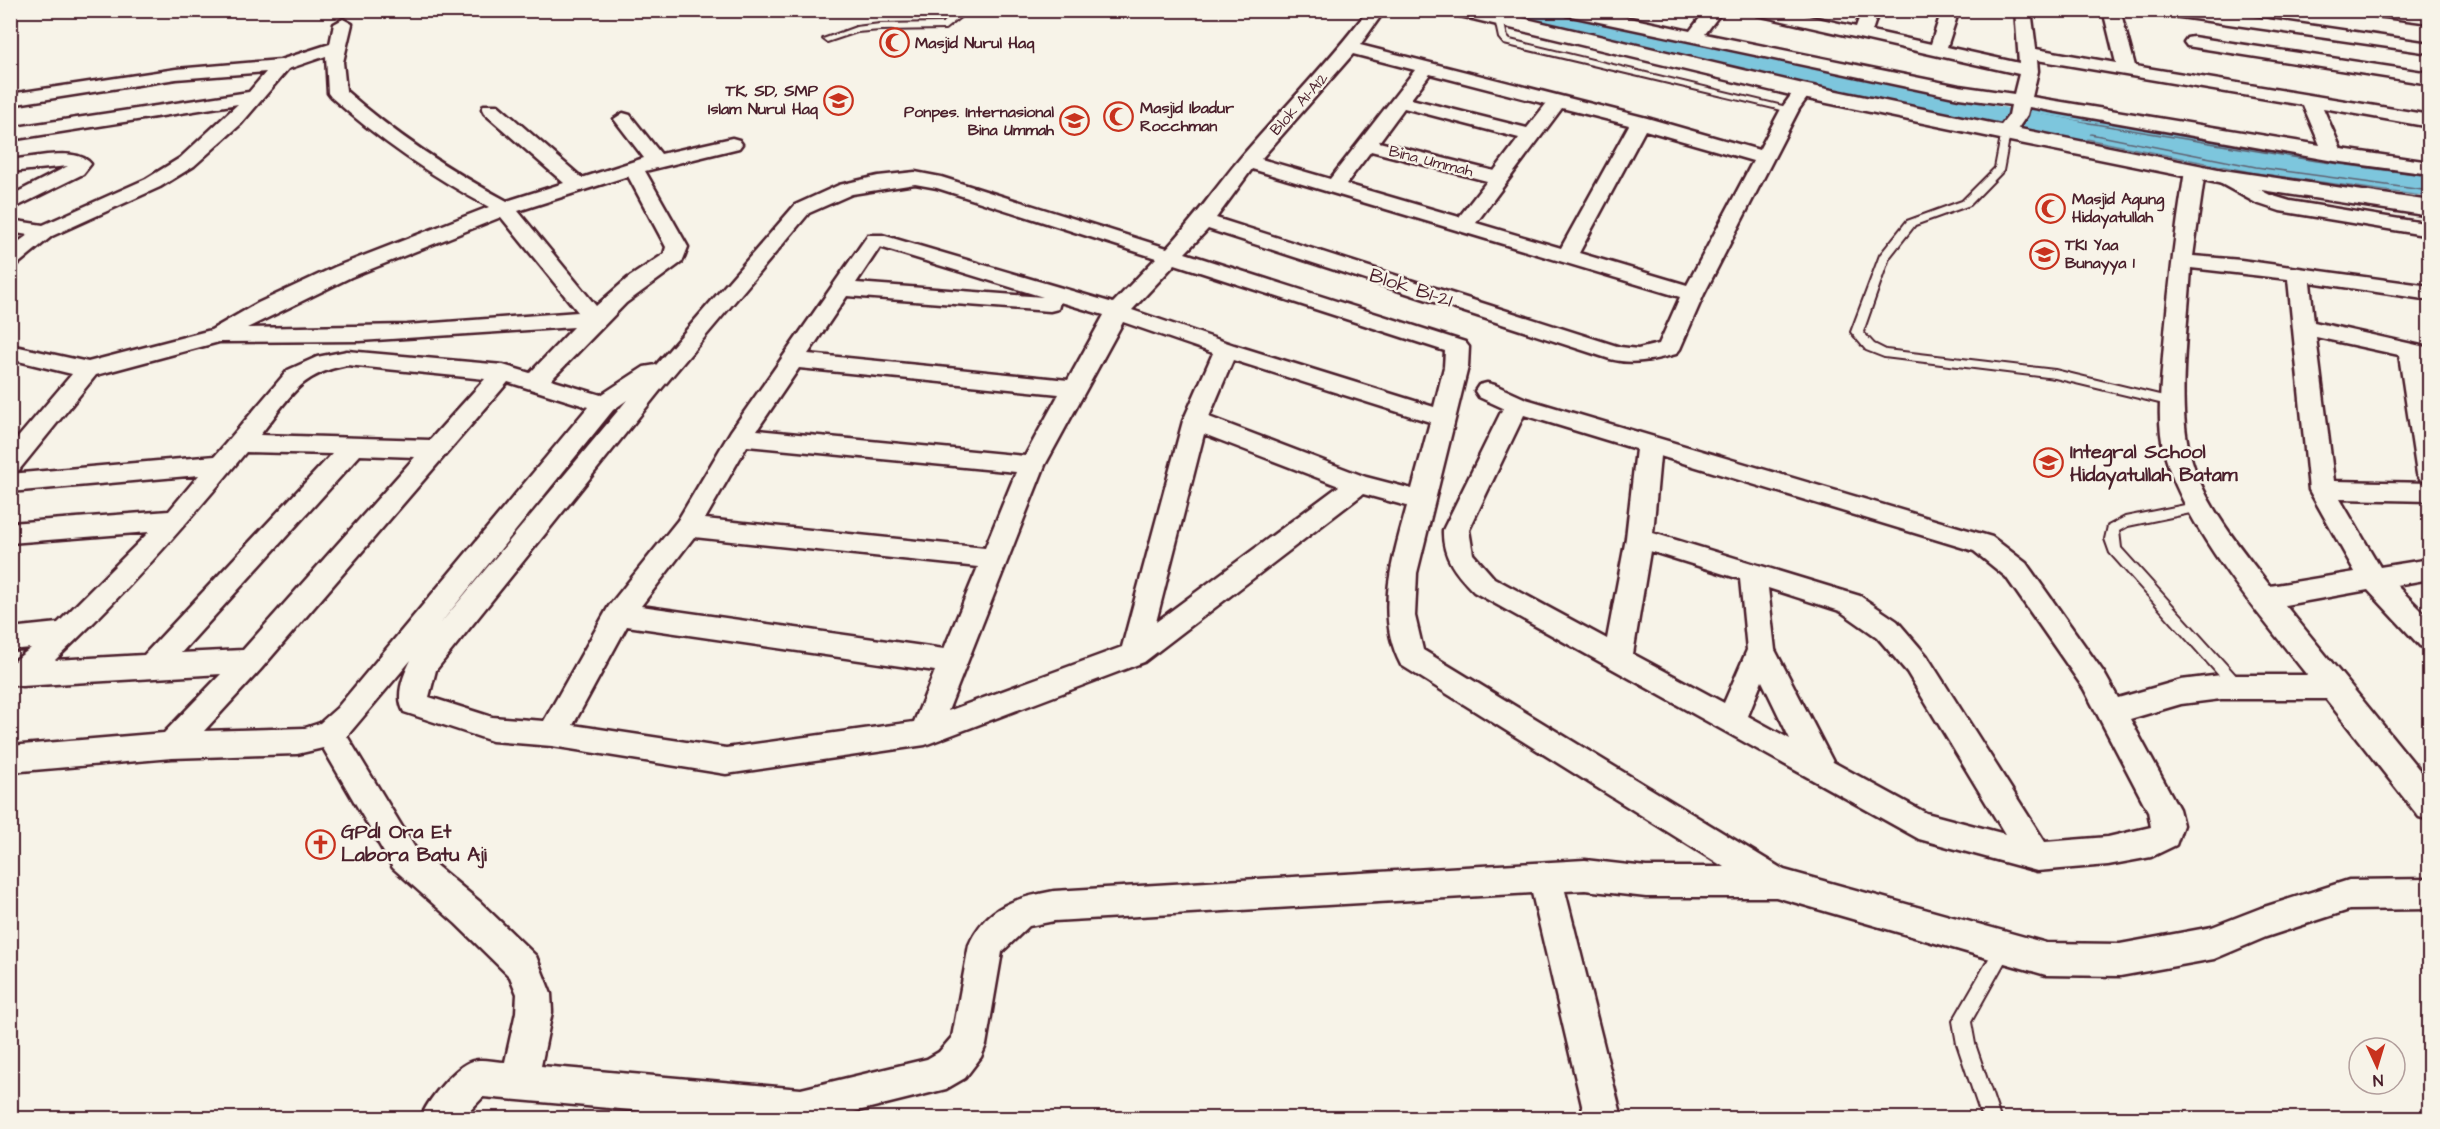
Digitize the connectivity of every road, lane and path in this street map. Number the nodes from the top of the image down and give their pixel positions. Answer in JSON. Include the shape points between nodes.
{"nodes":[{"id":1,"x":965,"y":10,"type":"edge"},
{"id":2,"x":1377,"y":10,"type":"edge"},
{"id":3,"x":1460,"y":10,"type":"edge"},
{"id":4,"x":1566,"y":10,"type":"edge"},
{"id":5,"x":1715,"y":10,"type":"edge"},
{"id":6,"x":1757,"y":10,"type":"edge"},
{"id":7,"x":1871,"y":10,"type":"edge"},
{"id":8,"x":1951,"y":10,"type":"edge"},
{"id":9,"x":2024,"y":10,"type":"edge"},
{"id":10,"x":2111,"y":10,"type":"edge"},
{"id":11,"x":2166,"y":10,"type":"edge"},
{"id":12,"x":2369,"y":10,"type":"edge"},
{"id":13,"x":2199,"y":13,"type":"edge"},
{"id":14,"x":1795,"y":15,"type":"edge"},
{"id":15,"x":2430,"y":18,"type":"edge"},
{"id":16,"x":343,"y":24,"type":"dead end"},
{"id":17,"x":1862,"y":34,"type":"junction"},
{"id":18,"x":1694,"y":37,"type":"junction"},
{"id":19,"x":826,"y":39,"type":"dead end"},
{"id":20,"x":338,"y":47,"type":"junction"},
{"id":21,"x":1349,"y":48,"type":"junction"},
{"id":22,"x":2194,"y":48,"type":"junction"},
{"id":23,"x":2430,"y":48,"type":"edge"},
{"id":24,"x":1937,"y":52,"type":"junction"},
{"id":25,"x":2028,"y":62,"type":"junction"},
{"id":26,"x":282,"y":65,"type":"junction"},
{"id":27,"x":1425,"y":69,"type":"junction"},
{"id":28,"x":2127,"y":71,"type":"junction"},
{"id":29,"x":2430,"y":79,"type":"edge"},
{"id":30,"x":2208,"y":85,"type":"junction"},
{"id":31,"x":2430,"y":90,"type":"edge"},
{"id":32,"x":256,"y":96,"type":"junction"},
{"id":33,"x":1797,"y":100,"type":"junction"},
{"id":34,"x":1557,"y":101,"type":"junction"},
{"id":35,"x":1401,"y":102,"type":"junction"},
{"id":36,"x":2311,"y":103,"type":"junction"},
{"id":37,"x":11,"y":104,"type":"edge"},
{"id":38,"x":491,"y":110,"type":"dead end"},
{"id":39,"x":623,"y":119,"type":"dead end"},
{"id":40,"x":2013,"y":119,"type":"junction"},
{"id":41,"x":2430,"y":121,"type":"edge"},
{"id":42,"x":1640,"y":122,"type":"junction"},
{"id":43,"x":10,"y":134,"type":"edge"},
{"id":44,"x":1531,"y":135,"type":"junction"},
{"id":45,"x":732,"y":144,"type":"dead end"},
{"id":46,"x":1365,"y":144,"type":"junction"},
{"id":47,"x":2334,"y":155,"type":"junction"},
{"id":48,"x":1765,"y":158,"type":"junction"},
{"id":49,"x":1248,"y":160,"type":"junction"},
{"id":50,"x":656,"y":161,"type":"junction"},
{"id":51,"x":11,"y":162,"type":"edge"},
{"id":52,"x":633,"y":167,"type":"junction"},
{"id":53,"x":2430,"y":168,"type":"edge"},
{"id":54,"x":2194,"y":171,"type":"junction"},
{"id":55,"x":2223,"y":177,"type":"junction"},
{"id":56,"x":1498,"y":178,"type":"junction"},
{"id":57,"x":577,"y":184,"type":"junction"},
{"id":58,"x":1333,"y":188,"type":"junction"},
{"id":59,"x":10,"y":204,"type":"edge"},
{"id":60,"x":505,"y":208,"type":"junction"},
{"id":61,"x":2430,"y":209,"type":"edge"},
{"id":62,"x":1204,"y":221,"type":"junction"},
{"id":63,"x":1464,"y":225,"type":"junction"},
{"id":64,"x":10,"y":226,"type":"edge"},
{"id":65,"x":2430,"y":230,"type":"edge"},
{"id":66,"x":45,"y":232,"type":"junction"},
{"id":67,"x":1568,"y":254,"type":"junction"},
{"id":68,"x":1172,"y":255,"type":"junction"},
{"id":69,"x":10,"y":259,"type":"edge"},
{"id":70,"x":2181,"y":261,"type":"junction"},
{"id":71,"x":2298,"y":274,"type":"junction"},
{"id":72,"x":841,"y":289,"type":"junction"},
{"id":73,"x":2430,"y":293,"type":"edge"},
{"id":74,"x":1693,"y":294,"type":"junction"},
{"id":75,"x":1110,"y":310,"type":"junction"},
{"id":76,"x":594,"y":318,"type":"junction"},
{"id":77,"x":2303,"y":327,"type":"junction"},
{"id":78,"x":219,"y":335,"type":"junction"},
{"id":79,"x":1226,"y":350,"type":"junction"},
{"id":80,"x":10,"y":352,"type":"edge"},
{"id":81,"x":678,"y":354,"type":"junction"},
{"id":82,"x":2420,"y":354,"type":"edge"},
{"id":83,"x":792,"y":360,"type":"junction"},
{"id":84,"x":88,"y":369,"type":"junction"},
{"id":85,"x":503,"y":373,"type":"junction"},
{"id":86,"x":536,"y":381,"type":"junction"},
{"id":87,"x":1073,"y":388,"type":"junction"},
{"id":88,"x":1487,"y":391,"type":"dead end"},
{"id":89,"x":2172,"y":402,"type":"junction"},
{"id":90,"x":604,"y":404,"type":"junction"},
{"id":91,"x":1517,"y":405,"type":"junction"},
{"id":92,"x":1443,"y":418,"type":"junction"},
{"id":93,"x":1195,"y":421,"type":"junction"},
{"id":94,"x":740,"y":437,"type":"junction"},
{"id":95,"x":1650,"y":445,"type":"junction"},
{"id":96,"x":354,"y":446,"type":"junction"},
{"id":97,"x":436,"y":449,"type":"junction"},
{"id":98,"x":230,"y":454,"type":"junction"},
{"id":99,"x":10,"y":464,"type":"edge"},
{"id":100,"x":1032,"y":465,"type":"junction"},
{"id":101,"x":2430,"y":474,"type":"edge"},
{"id":102,"x":10,"y":483,"type":"edge"},
{"id":103,"x":1359,"y":484,"type":"junction"},
{"id":104,"x":2322,"y":490,"type":"junction"},
{"id":105,"x":2430,"y":492,"type":"edge"},
{"id":106,"x":1420,"y":500,"type":"junction"},
{"id":107,"x":2200,"y":507,"type":"junction"},
{"id":108,"x":176,"y":520,"type":"junction"},
{"id":109,"x":687,"y":527,"type":"junction"},
{"id":110,"x":10,"y":533,"type":"edge"},
{"id":111,"x":1639,"y":538,"type":"junction"},
{"id":112,"x":994,"y":559,"type":"junction"},
{"id":113,"x":2430,"y":569,"type":"edge"},
{"id":114,"x":1753,"y":573,"type":"junction"},
{"id":115,"x":2372,"y":577,"type":"junction"},
{"id":116,"x":2264,"y":598,"type":"junction"},
{"id":117,"x":619,"y":614,"type":"junction"},
{"id":118,"x":65,"y":633,"type":"junction"},
{"id":119,"x":2430,"y":638,"type":"edge"},
{"id":120,"x":10,"y":639,"type":"edge"},
{"id":121,"x":1761,"y":650,"type":"junction"},
{"id":122,"x":1134,"y":654,"type":"junction"},
{"id":123,"x":1618,"y":658,"type":"junction"},
{"id":124,"x":251,"y":661,"type":"junction"},
{"id":125,"x":953,"y":662,"type":"junction"},
{"id":126,"x":152,"y":666,"type":"junction"},
{"id":127,"x":16,"y":674,"type":"edge"},
{"id":128,"x":2236,"y":686,"type":"junction"},
{"id":129,"x":2332,"y":687,"type":"junction"},
{"id":130,"x":2112,"y":712,"type":"junction"},
{"id":131,"x":1731,"y":720,"type":"junction"},
{"id":132,"x":926,"y":733,"type":"junction"},
{"id":133,"x":330,"y":734,"type":"junction"},
{"id":134,"x":552,"y":734,"type":"junction"},
{"id":135,"x":172,"y":745,"type":"junction"},
{"id":136,"x":10,"y":759,"type":"edge"},
{"id":137,"x":1822,"y":772,"type":"junction"},
{"id":138,"x":2430,"y":807,"type":"edge"},
{"id":139,"x":2037,"y":857,"type":"junction"},
{"id":140,"x":1545,"y":878,"type":"junction"},
{"id":141,"x":1776,"y":882,"type":"junction"},
{"id":142,"x":2430,"y":894,"type":"edge"},
{"id":143,"x":2005,"y":947,"type":"junction"},
{"id":144,"x":519,"y":1082,"type":"junction"},
{"id":145,"x":439,"y":1119,"type":"edge"},
{"id":146,"x":1604,"y":1119,"type":"edge"},
{"id":147,"x":1991,"y":1119,"type":"edge"}],
"edges":[{"from":1,"to":19,"type":"lane","via":[[945,26],[880,27]]},
{"from":2,"to":21,"type":"street","name":"Blok A1-A12"},
{"from":3,"to":33,"type":"street","via":[[1594,51]]},
{"from":4,"to":18,"type":"street"},
{"from":5,"to":18,"type":"street"},
{"from":6,"to":14,"type":"street"},
{"from":7,"to":17,"type":"street"},
{"from":8,"to":24,"type":"street"},
{"from":9,"to":25,"type":"street"},
{"from":10,"to":28,"type":"street"},
{"from":11,"to":13,"type":"street"},
{"from":12,"to":15,"type":"street"},
{"from":13,"to":22,"type":"street"},
{"from":13,"to":23,"type":"street"},
{"from":14,"to":17,"type":"street"},
{"from":16,"to":20,"type":"street"},
{"from":17,"to":24,"type":"street"},
{"from":18,"to":40,"type":"street","via":[[1959,92]]},
{"from":20,"to":26,"type":"street"},
{"from":20,"to":60,"type":"street","via":[[334,62],[337,93],[371,123],[446,176]]},
{"from":21,"to":27,"type":"street"},
{"from":21,"to":49,"type":"street","name":"Blok A1-A12"},
{"from":22,"to":29,"type":"street"},
{"from":22,"to":30,"type":"street"},
{"from":22,"to":31,"type":"street"},
{"from":24,"to":25,"type":"street"},
{"from":25,"to":28,"type":"street"},
{"from":25,"to":40,"type":"street"},
{"from":26,"to":32,"type":"street"},
{"from":26,"to":37,"type":"street","via":[[176,74]]},
{"from":27,"to":34,"type":"street"},
{"from":27,"to":35,"type":"street"},
{"from":28,"to":30,"type":"street"},
{"from":30,"to":36,"type":"street"},
{"from":32,"to":43,"type":"street"},
{"from":32,"to":66,"type":"street","via":[[188,162],[153,183]]},
{"from":33,"to":40,"type":"street"},
{"from":33,"to":48,"type":"street"},
{"from":34,"to":42,"type":"street"},
{"from":34,"to":44,"type":"street"},
{"from":35,"to":44,"type":"street"},
{"from":35,"to":46,"type":"street"},
{"from":36,"to":41,"type":"street"},
{"from":36,"to":47,"type":"street"},
{"from":38,"to":57,"type":"street"},
{"from":39,"to":50,"type":"street"},
{"from":40,"to":47,"type":"street"},
{"from":40,"to":54,"type":"street"},
{"from":40,"to":89,"type":"lane","via":[[2000,169],[1966,203],[1911,223],[1884,257],[1857,332],[1870,347],[1884,353],[2055,374]]},
{"from":42,"to":48,"type":"street"},
{"from":42,"to":67,"type":"street"},
{"from":44,"to":56,"type":"street"},
{"from":45,"to":50,"type":"street"},
{"from":46,"to":56,"type":"street","name":"Bina Ummah"},
{"from":46,"to":58,"type":"street"},
{"from":47,"to":53,"type":"street"},
{"from":48,"to":74,"type":"street"},
{"from":49,"to":58,"type":"street"},
{"from":49,"to":62,"type":"street","name":"Blok A1-A12"},
{"from":50,"to":52,"type":"street"},
{"from":51,"to":59,"type":"street","via":[[62,160],[81,164]]},
{"from":52,"to":57,"type":"street"},
{"from":52,"to":76,"type":"street","via":[[677,247],[674,257]]},
{"from":54,"to":55,"type":"street"},
{"from":54,"to":70,"type":"street"},
{"from":55,"to":61,"type":"street"},
{"from":55,"to":65,"type":"street","via":[[2287,207]]},
{"from":56,"to":63,"type":"street"},
{"from":57,"to":60,"type":"street"},
{"from":58,"to":63,"type":"street"},
{"from":60,"to":76,"type":"street"},
{"from":60,"to":78,"type":"street","via":[[344,272]]},
{"from":62,"to":68,"type":"street","name":"Blok A1-A12"},
{"from":62,"to":74,"type":"street","name":"Blok B1-21","via":[[1618,354],[1653,355],[1668,349]]},
{"from":63,"to":67,"type":"street"},
{"from":64,"to":66,"type":"street"},
{"from":66,"to":69,"type":"street"},
{"from":67,"to":74,"type":"street"},
{"from":68,"to":75,"type":"street","name":"Blok A1-A12"},
{"from":68,"to":81,"type":"street","via":[[941,183],[915,178],[878,182],[846,189],[802,209]]},
{"from":68,"to":92,"type":"street","via":[[1457,347]]},
{"from":70,"to":71,"type":"street"},
{"from":70,"to":89,"type":"street"},
{"from":71,"to":73,"type":"street"},
{"from":71,"to":77,"type":"street"},
{"from":72,"to":75,"type":"street"},
{"from":72,"to":75,"type":"street","via":[[874,239]]},
{"from":72,"to":83,"type":"street"},
{"from":75,"to":79,"type":"street"},
{"from":75,"to":87,"type":"street","name":"Blok A1-A12"},
{"from":76,"to":78,"type":"street","via":[[448,330],[275,337]]},
{"from":76,"to":86,"type":"street"},
{"from":77,"to":82,"type":"street"},
{"from":77,"to":104,"type":"street"},
{"from":78,"to":84,"type":"street"},
{"from":79,"to":92,"type":"street"},
{"from":79,"to":93,"type":"street"},
{"from":80,"to":84,"type":"street"},
{"from":81,"to":90,"type":"street"},
{"from":81,"to":134,"type":"street","via":[[423,665],[415,687],[414,704],[492,729]]},
{"from":82,"to":101,"type":"street"},
{"from":83,"to":87,"type":"street"},
{"from":83,"to":94,"type":"street"},
{"from":84,"to":99,"type":"street"},
{"from":85,"to":86,"type":"street"},
{"from":85,"to":97,"type":"street"},
{"from":85,"to":98,"type":"street","via":[[347,358],[328,361],[296,375]]},
{"from":86,"to":90,"type":"street"},
{"from":87,"to":100,"type":"street","name":"Blok A1-A12"},
{"from":88,"to":91,"type":"street"},
{"from":89,"to":107,"type":"street","via":[[2180,462]]},
{"from":90,"to":133,"type":"street"},
{"from":91,"to":95,"type":"street"},
{"from":91,"to":123,"type":"street","via":[[1456,530],[1459,557],[1484,585]]},
{"from":92,"to":106,"type":"street"},
{"from":93,"to":103,"type":"street"},
{"from":93,"to":122,"type":"street"},
{"from":94,"to":100,"type":"street"},
{"from":94,"to":109,"type":"street"},
{"from":95,"to":111,"type":"street"},
{"from":95,"to":130,"type":"street","via":[[1983,544],[2016,570]]},
{"from":96,"to":97,"type":"street"},
{"from":96,"to":98,"type":"street"},
{"from":96,"to":126,"type":"street"},
{"from":97,"to":124,"type":"street"},
{"from":98,"to":102,"type":"street"},
{"from":98,"to":108,"type":"street"},
{"from":100,"to":112,"type":"street","name":"Blok A1-A12"},
{"from":103,"to":106,"type":"street"},
{"from":103,"to":122,"type":"street"},
{"from":104,"to":105,"type":"street"},
{"from":104,"to":115,"type":"street"},
{"from":106,"to":141,"type":"street","via":[[1400,600],[1402,637],[1411,657]]},
{"from":107,"to":116,"type":"street"},
{"from":107,"to":128,"type":"lane","via":[[2125,522],[2113,529],[2112,539],[2115,550]]},
{"from":108,"to":110,"type":"street"},
{"from":108,"to":118,"type":"street"},
{"from":109,"to":112,"type":"street"},
{"from":109,"to":117,"type":"street"},
{"from":111,"to":114,"type":"street"},
{"from":111,"to":123,"type":"street"},
{"from":112,"to":125,"type":"street","name":"Blok A1-A12"},
{"from":113,"to":115,"type":"street"},
{"from":114,"to":121,"type":"street"},
{"from":114,"to":139,"type":"street","via":[[1850,603],[1887,629],[1917,664]]},
{"from":115,"to":116,"type":"street"},
{"from":115,"to":119,"type":"street"},
{"from":116,"to":129,"type":"street"},
{"from":117,"to":125,"type":"street"},
{"from":117,"to":134,"type":"street"},
{"from":118,"to":120,"type":"street"},
{"from":118,"to":127,"type":"street"},
{"from":121,"to":131,"type":"street"},
{"from":121,"to":137,"type":"street"},
{"from":122,"to":132,"type":"street"},
{"from":123,"to":131,"type":"street"},
{"from":124,"to":126,"type":"street"},
{"from":124,"to":135,"type":"street"},
{"from":125,"to":132,"type":"street","name":"Blok A1-A12"},
{"from":126,"to":127,"type":"street"},
{"from":128,"to":129,"type":"street"},
{"from":128,"to":130,"type":"street","via":[[2181,692]]},
{"from":129,"to":138,"type":"street"},
{"from":130,"to":139,"type":"street","via":[[2163,810],[2167,825],[2164,835],[2151,843],[2108,851]]},
{"from":131,"to":137,"type":"street"},
{"from":132,"to":134,"type":"street","via":[[726,761]]},
{"from":133,"to":135,"type":"street","via":[[313,740]]},
{"from":133,"to":144,"type":"street","via":[[404,858],[524,967],[534,994],[534,1012]]},
{"from":135,"to":136,"type":"street"},
{"from":137,"to":139,"type":"street","via":[[1919,825]]},
{"from":140,"to":141,"type":"street","via":[[1585,875],[1646,882]]},
{"from":140,"to":144,"type":"street","via":[[1054,906],[1021,912],[986,945],[968,1045],[952,1065],[933,1076],[801,1107]]},
{"from":140,"to":146,"type":"street"},
{"from":141,"to":143,"type":"street"},
{"from":142,"to":143,"type":"street","via":[[2349,895],[2261,923],[2214,943],[2120,960],[2046,959]]},
{"from":143,"to":147,"type":"lane","via":[[1962,1021]]},
{"from":144,"to":145,"type":"street","via":[[476,1078]]}]}
